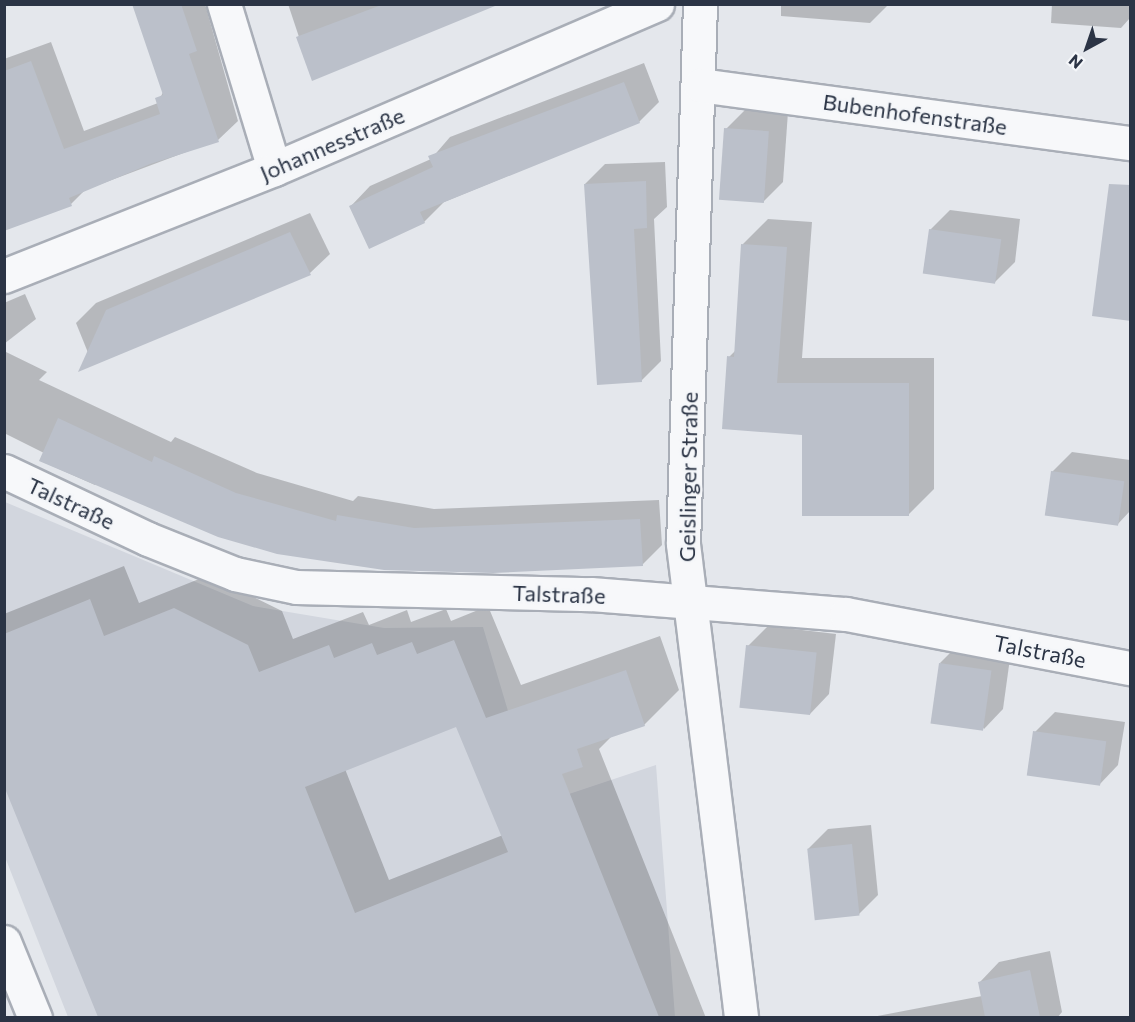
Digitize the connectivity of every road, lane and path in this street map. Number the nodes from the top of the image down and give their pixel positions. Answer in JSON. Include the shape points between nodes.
{"nodes":[{"id":1,"x":224,"y":4,"type":"edge"},
{"id":2,"x":657,"y":4,"type":"edge"},
{"id":3,"x":700,"y":4,"type":"edge"},
{"id":4,"x":700,"y":85,"type":"junction"},
{"id":5,"x":1131,"y":143,"type":"edge"},
{"id":6,"x":274,"y":169,"type":"junction"},
{"id":7,"x":4,"y":276,"type":"edge"},
{"id":8,"x":4,"y":471,"type":"edge"},
{"id":9,"x":690,"y":601,"type":"junction"},
{"id":10,"x":1131,"y":668,"type":"edge"},
{"id":11,"x":4,"y":942,"type":"edge"},
{"id":12,"x":35,"y":1017,"type":"edge"},
{"id":13,"x":741,"y":1017,"type":"edge"}],
"edges":[{"from":1,"to":6,"type":"street"},
{"from":2,"to":6,"type":"street","name":"Johannesstraße"},
{"from":3,"to":4,"type":"street","name":"Geislinger Straße"},
{"from":4,"to":5,"type":"street","name":"Bubenhofenstraße"},
{"from":4,"to":9,"type":"street","name":"Geislinger Straße","via":[[683,544]]},
{"from":6,"to":7,"type":"street","name":"Johannesstraße"},
{"from":8,"to":9,"type":"street","name":"Talstraße","via":[[148,539],[235,574],[296,587]]},
{"from":9,"to":10,"type":"street","name":"Talstraße","via":[[846,614]]},
{"from":9,"to":13,"type":"street","name":"Geislinger Straße"},
{"from":11,"to":12,"type":"street"}]}
